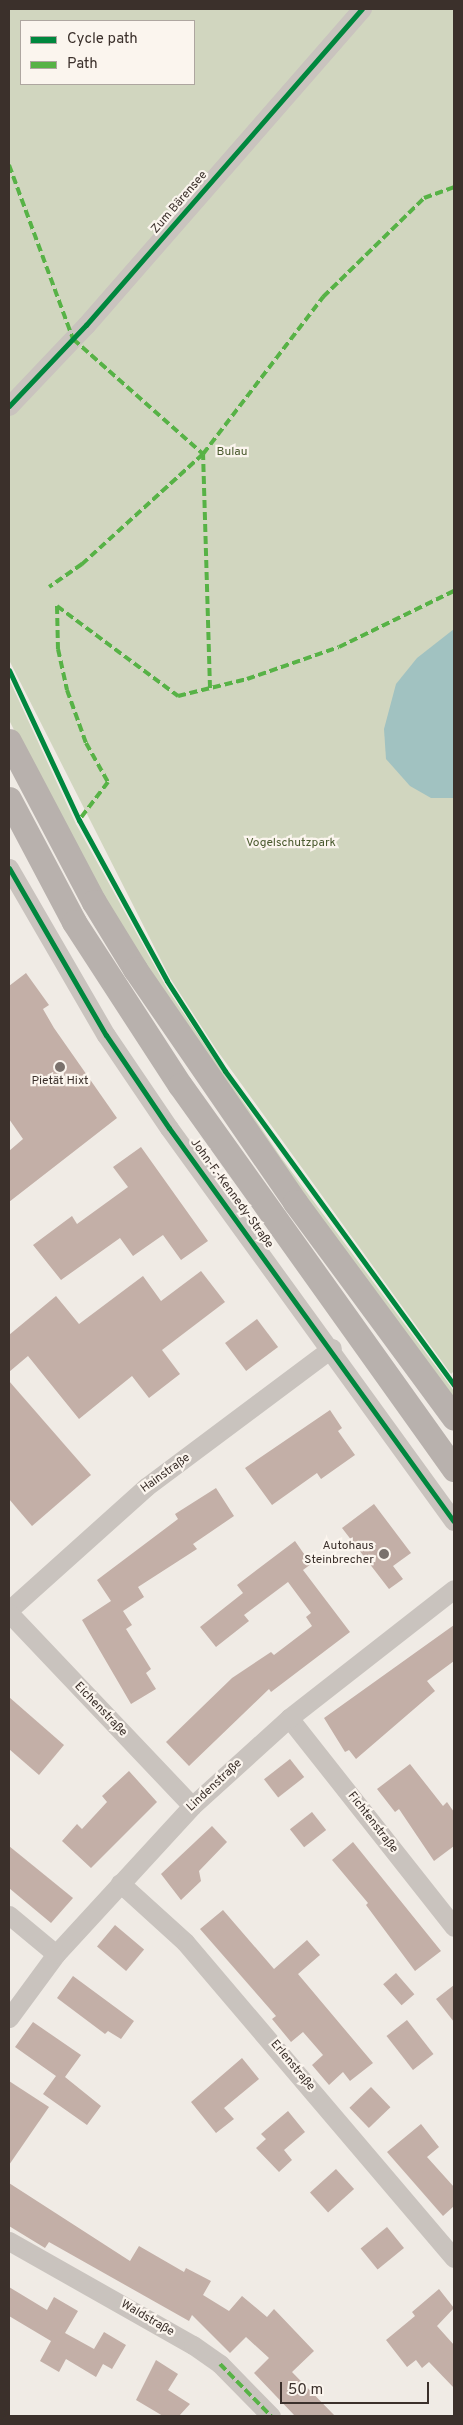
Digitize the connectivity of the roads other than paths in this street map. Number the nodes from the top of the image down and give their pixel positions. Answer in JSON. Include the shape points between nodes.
{"nodes":[{"id":1,"x":362,"y":9,"type":"edge"},
{"id":2,"x":9,"y":406,"type":"edge"},
{"id":3,"x":9,"y":741,"type":"edge"},
{"id":4,"x":9,"y":800,"type":"edge"},
{"id":5,"x":9,"y":868,"type":"edge"},
{"id":6,"x":15,"y":899,"type":"edge"},
{"id":7,"x":332,"y":1348,"type":"junction"},
{"id":8,"x":454,"y":1418,"type":"edge"},
{"id":9,"x":454,"y":1469,"type":"edge"},
{"id":10,"x":454,"y":1521,"type":"edge"},
{"id":11,"x":454,"y":1589,"type":"edge"},
{"id":12,"x":9,"y":1612,"type":"edge"},
{"id":13,"x":289,"y":1718,"type":"junction"},
{"id":14,"x":192,"y":1806,"type":"junction"},
{"id":15,"x":120,"y":1883,"type":"junction"},
{"id":16,"x":9,"y":1915,"type":"edge"},
{"id":17,"x":454,"y":1927,"type":"edge"},
{"id":18,"x":56,"y":1954,"type":"junction"},
{"id":19,"x":9,"y":2018,"type":"edge"},
{"id":20,"x":9,"y":2240,"type":"edge"},
{"id":21,"x":454,"y":2258,"type":"edge"},
{"id":22,"x":270,"y":2416,"type":"edge"}],
"edges":[{"from":1,"to":2,"type":"street","name":"Zum Bärensee","via":[[86,325]]},
{"from":3,"to":8,"type":"main road","via":[[94,902],[140,977],[295,1202]]},
{"from":4,"to":9,"type":"main road","via":[[74,922],[180,1086]]},
{"from":5,"to":6,"type":"street","name":"John-F.-Kennedy-Straße"},
{"from":6,"to":7,"type":"street","name":"John-F.-Kennedy-Straße","via":[[169,1128]]},
{"from":7,"to":10,"type":"street","name":"John-F.-Kennedy-Straße"},
{"from":7,"to":12,"type":"street","name":"Hainstraße","via":[[146,1487]]},
{"from":11,"to":13,"type":"street","name":"Lindenstraße"},
{"from":12,"to":14,"type":"street","name":"Eichenstraße"},
{"from":13,"to":14,"type":"street","name":"Lindenstraße"},
{"from":13,"to":17,"type":"street","name":"Fichtenstraße"},
{"from":14,"to":15,"type":"street","name":"Lindenstraße"},
{"from":15,"to":18,"type":"street","name":"Lindenstraße"},
{"from":15,"to":21,"type":"street","name":"Erlenstraße","via":[[185,1942]]},
{"from":16,"to":18,"type":"street"},
{"from":18,"to":19,"type":"street","name":"Lindenstraße"},
{"from":20,"to":22,"type":"street","name":"Waldstraße","via":[[193,2345],[220,2364]]}]}
